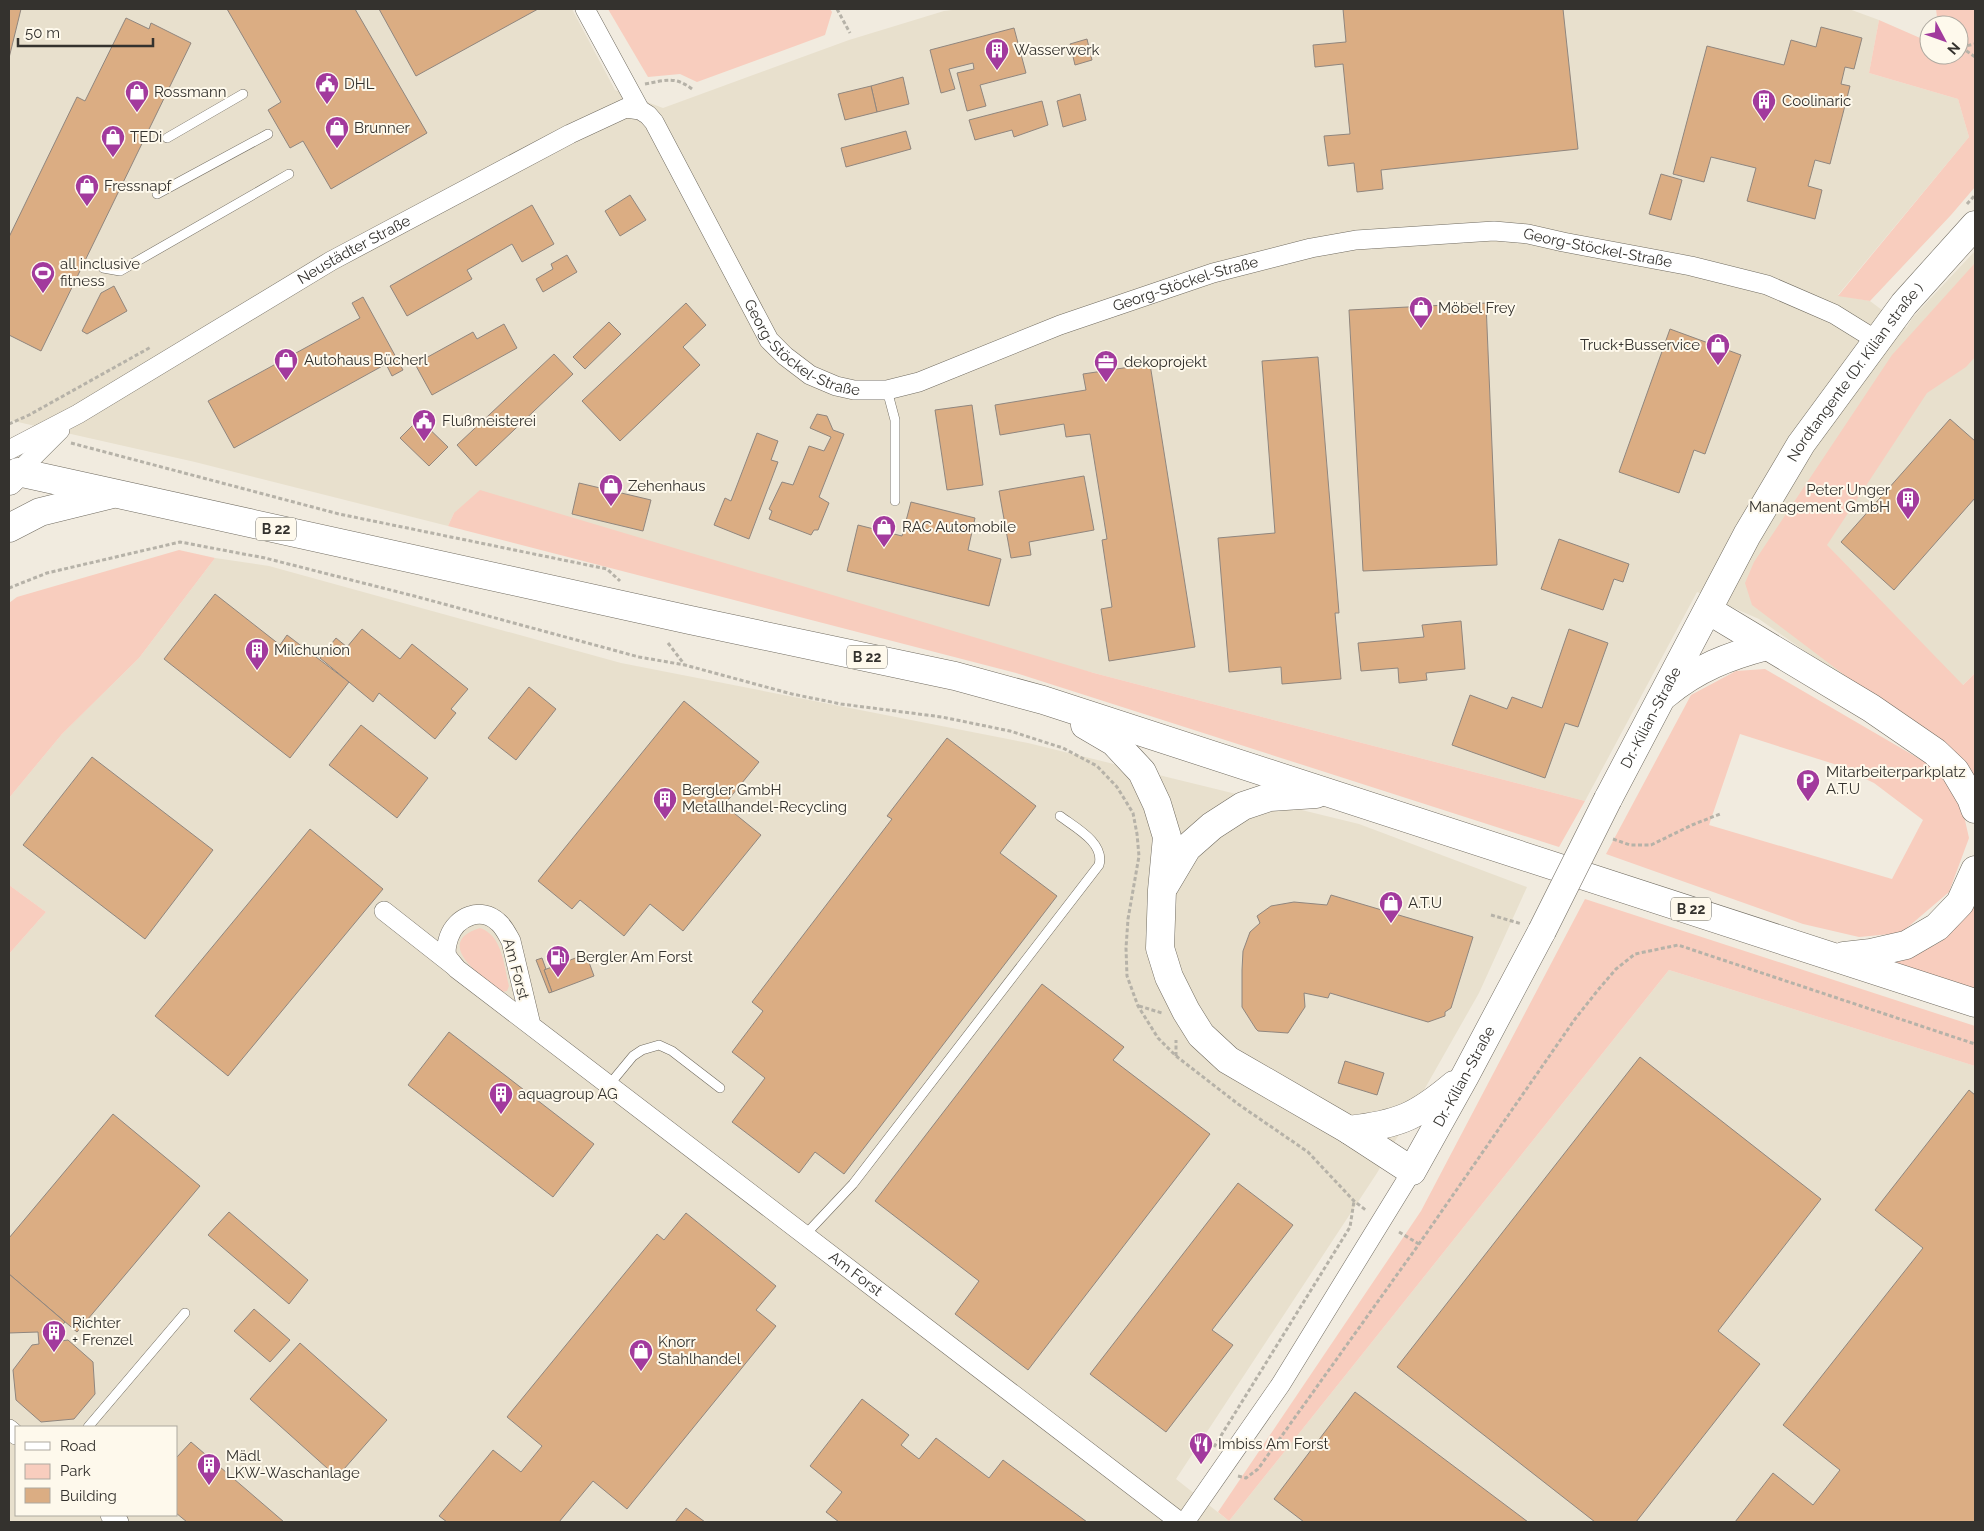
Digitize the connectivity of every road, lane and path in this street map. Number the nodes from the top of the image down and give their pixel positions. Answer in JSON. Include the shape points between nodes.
{"nodes":[{"id":1,"x":585,"y":9,"type":"edge"},
{"id":2,"x":836,"y":9,"type":"edge"},
{"id":3,"x":850,"y":33,"type":"dead end"},
{"id":4,"x":1975,"y":44,"type":"edge"},
{"id":5,"x":1975,"y":57,"type":"edge"},
{"id":6,"x":628,"y":87,"type":"junction"},
{"id":7,"x":692,"y":89,"type":"dead end"},
{"id":8,"x":243,"y":94,"type":"dead end"},
{"id":9,"x":640,"y":110,"type":"junction"},
{"id":10,"x":268,"y":134,"type":"dead end"},
{"id":11,"x":167,"y":138,"type":"dead end"},
{"id":12,"x":289,"y":174,"type":"dead end"},
{"id":13,"x":157,"y":194,"type":"dead end"},
{"id":14,"x":1975,"y":225,"type":"edge"},
{"id":15,"x":103,"y":268,"type":"dead end"},
{"id":16,"x":1876,"y":340,"type":"junction"},
{"id":17,"x":887,"y":390,"type":"junction"},
{"id":18,"x":9,"y":426,"type":"edge"},
{"id":19,"x":45,"y":437,"type":"junction"},
{"id":20,"x":12,"y":468,"type":"edge"},
{"id":21,"x":113,"y":494,"type":"junction"},
{"id":22,"x":895,"y":501,"type":"dead end"},
{"id":23,"x":9,"y":528,"type":"edge"},
{"id":24,"x":625,"y":586,"type":"dead end"},
{"id":25,"x":9,"y":588,"type":"edge"},
{"id":26,"x":1708,"y":610,"type":"junction"},
{"id":27,"x":668,"y":643,"type":"dead end"},
{"id":28,"x":1767,"y":646,"type":"junction"},
{"id":29,"x":685,"y":665,"type":"junction"},
{"id":30,"x":1662,"y":698,"type":"junction"},
{"id":31,"x":1043,"y":700,"type":"junction"},
{"id":32,"x":1330,"y":793,"type":"junction"},
{"id":33,"x":1975,"y":809,"type":"edge"},
{"id":34,"x":1720,"y":814,"type":"dead end"},
{"id":35,"x":1060,"y":816,"type":"dead end"},
{"id":36,"x":1612,"y":838,"type":"dead end"},
{"id":37,"x":1975,"y":870,"type":"edge"},
{"id":38,"x":1162,"y":890,"type":"junction"},
{"id":39,"x":384,"y":911,"type":"dead end"},
{"id":40,"x":1491,"y":915,"type":"dead end"},
{"id":41,"x":1533,"y":927,"type":"junction"},
{"id":42,"x":1836,"y":956,"type":"junction"},
{"id":43,"x":457,"y":968,"type":"junction"},
{"id":44,"x":1975,"y":1003,"type":"edge"},
{"id":45,"x":1138,"y":1006,"type":"junction"},
{"id":46,"x":1169,"y":1015,"type":"dead end"},
{"id":47,"x":531,"y":1025,"type":"junction"},
{"id":48,"x":1975,"y":1044,"type":"edge"},
{"id":49,"x":1465,"y":1076,"type":"junction"},
{"id":50,"x":610,"y":1086,"type":"junction"},
{"id":51,"x":720,"y":1088,"type":"dead end"},
{"id":52,"x":1349,"y":1130,"type":"junction"},
{"id":53,"x":1412,"y":1171,"type":"junction"},
{"id":54,"x":1354,"y":1201,"type":"junction"},
{"id":55,"x":1372,"y":1215,"type":"dead end"},
{"id":56,"x":1398,"y":1232,"type":"dead end"},
{"id":57,"x":805,"y":1236,"type":"junction"},
{"id":58,"x":1419,"y":1244,"type":"junction"},
{"id":59,"x":185,"y":1313,"type":"dead end"},
{"id":60,"x":89,"y":1426,"type":"edge"},
{"id":61,"x":1229,"y":1472,"type":"junction"},
{"id":62,"x":1180,"y":1522,"type":"edge"},
{"id":63,"x":1184,"y":1522,"type":"edge"}],
"edges":[{"from":1,"to":6,"type":"street","name":"Georg-Stöckel-Straße"},
{"from":2,"to":3,"type":"path"},
{"from":4,"to":5,"type":"path","via":[[1961,47]]},
{"from":6,"to":7,"type":"path","via":[[680,80]]},
{"from":6,"to":9,"type":"street","name":"Georg-Stöckel-Straße"},
{"from":8,"to":11,"type":"lane"},
{"from":9,"to":17,"type":"street","name":"Georg-Stöckel-Straße","via":[[654,122],[769,340],[810,375],[854,390]]},
{"from":9,"to":19,"type":"street","name":"Neustädter Straße","via":[[626,108],[570,134],[331,261]]},
{"from":10,"to":13,"type":"lane"},
{"from":12,"to":15,"type":"lane","via":[[120,271]]},
{"from":14,"to":16,"type":"main road","name":"Nordtangente (Dr. Kilian straße )"},
{"from":16,"to":17,"type":"street","name":"Georg-Stöckel-Straße","via":[[1834,314],[1767,285],[1691,266],[1528,234],[1494,231],[1356,240],[1212,273],[1060,325],[919,382]]},
{"from":16,"to":26,"type":"main road","name":"Nordtangente (Dr. Kilian straße )","via":[[1801,444],[1747,535]]},
{"from":17,"to":22,"type":"lane","via":[[895,420]]},
{"from":18,"to":19,"type":"path"},
{"from":19,"to":20,"type":"street","name":"Neustädter Straße"},
{"from":19,"to":24,"type":"path","via":[[339,514],[607,569]]},
{"from":20,"to":21,"type":"main road","number":"B 22"},
{"from":21,"to":23,"type":"main road","number":"B 22","via":[[40,512]]},
{"from":21,"to":31,"type":"main road","number":"B 22","via":[[955,676]]},
{"from":25,"to":29,"type":"path","via":[[47,573],[180,542],[265,558],[639,658]]},
{"from":26,"to":28,"type":"main road"},
{"from":26,"to":30,"type":"main road","name":"Dr.-Kilian-Straße"},
{"from":27,"to":29,"type":"path"},
{"from":28,"to":30,"type":"main road","via":[[1716,661]]},
{"from":28,"to":33,"type":"main road","via":[[1871,708],[1935,752],[1954,770]]},
{"from":29,"to":45,"type":"path","via":[[841,704],[942,717],[1010,731],[1064,748],[1097,766],[1117,786],[1132,813],[1137,834],[1139,856],[1126,948],[1127,976]]},
{"from":30,"to":41,"type":"main road","name":"Dr.-Kilian-Straße","bridge":true,"via":[[1608,799]]},
{"from":31,"to":32,"type":"main road","number":"B 22"},
{"from":31,"to":38,"type":"main road","via":[[1114,742],[1142,772],[1157,804],[1167,837]]},
{"from":32,"to":38,"type":"main road","via":[[1270,797],[1243,806],[1212,826],[1187,848]]},
{"from":32,"to":42,"type":"main road","number":"B 22"},
{"from":34,"to":36,"type":"path","via":[[1651,845],[1630,845]]},
{"from":35,"to":57,"type":"lane","via":[[1092,841],[1099,850],[1099,865],[853,1184]]},
{"from":37,"to":42,"type":"main road","via":[[1960,903],[1937,927],[1906,945]]},
{"from":38,"to":52,"type":"main road","via":[[1160,948],[1169,977],[1202,1035],[1228,1060]]},
{"from":39,"to":43,"type":"street","name":"Am Forst"},
{"from":40,"to":41,"type":"path"},
{"from":41,"to":49,"type":"main road","name":"Dr.-Kilian-Straße"},
{"from":42,"to":44,"type":"main road","number":"B 22"},
{"from":43,"to":47,"type":"street","name":"Am Forst"},
{"from":43,"to":47,"type":"street","name":"Am Forst","via":[[447,956],[452,929],[463,918],[475,914],[486,914],[498,921],[511,941]]},
{"from":45,"to":46,"type":"path"},
{"from":45,"to":54,"type":"path","via":[[1158,1038],[1176,1056],[1308,1152]]},
{"from":47,"to":50,"type":"street","name":"Am Forst"},
{"from":48,"to":58,"type":"path","via":[[1678,946],[1636,954],[1616,969],[1576,1019]]},
{"from":49,"to":52,"type":"main road","via":[[1437,1100],[1402,1120]]},
{"from":49,"to":53,"type":"main road","name":"Dr.-Kilian-Straße"},
{"from":50,"to":51,"type":"lane","via":[[633,1056],[659,1045],[672,1051]]},
{"from":50,"to":57,"type":"street","name":"Am Forst"},
{"from":52,"to":53,"type":"main road"},
{"from":53,"to":61,"type":"street","name":"Dr.-Kilian-Straße"},
{"from":54,"to":55,"type":"path"},
{"from":54,"to":61,"type":"path","via":[[1350,1227],[1214,1444],[1215,1458]]},
{"from":56,"to":58,"type":"path"},
{"from":57,"to":62,"type":"street","name":"Am Forst"},
{"from":58,"to":61,"type":"path","via":[[1258,1469],[1246,1478]]},
{"from":59,"to":60,"type":"lane"},
{"from":61,"to":63,"type":"street","name":"Dr.-Kilian-Straße"}]}
